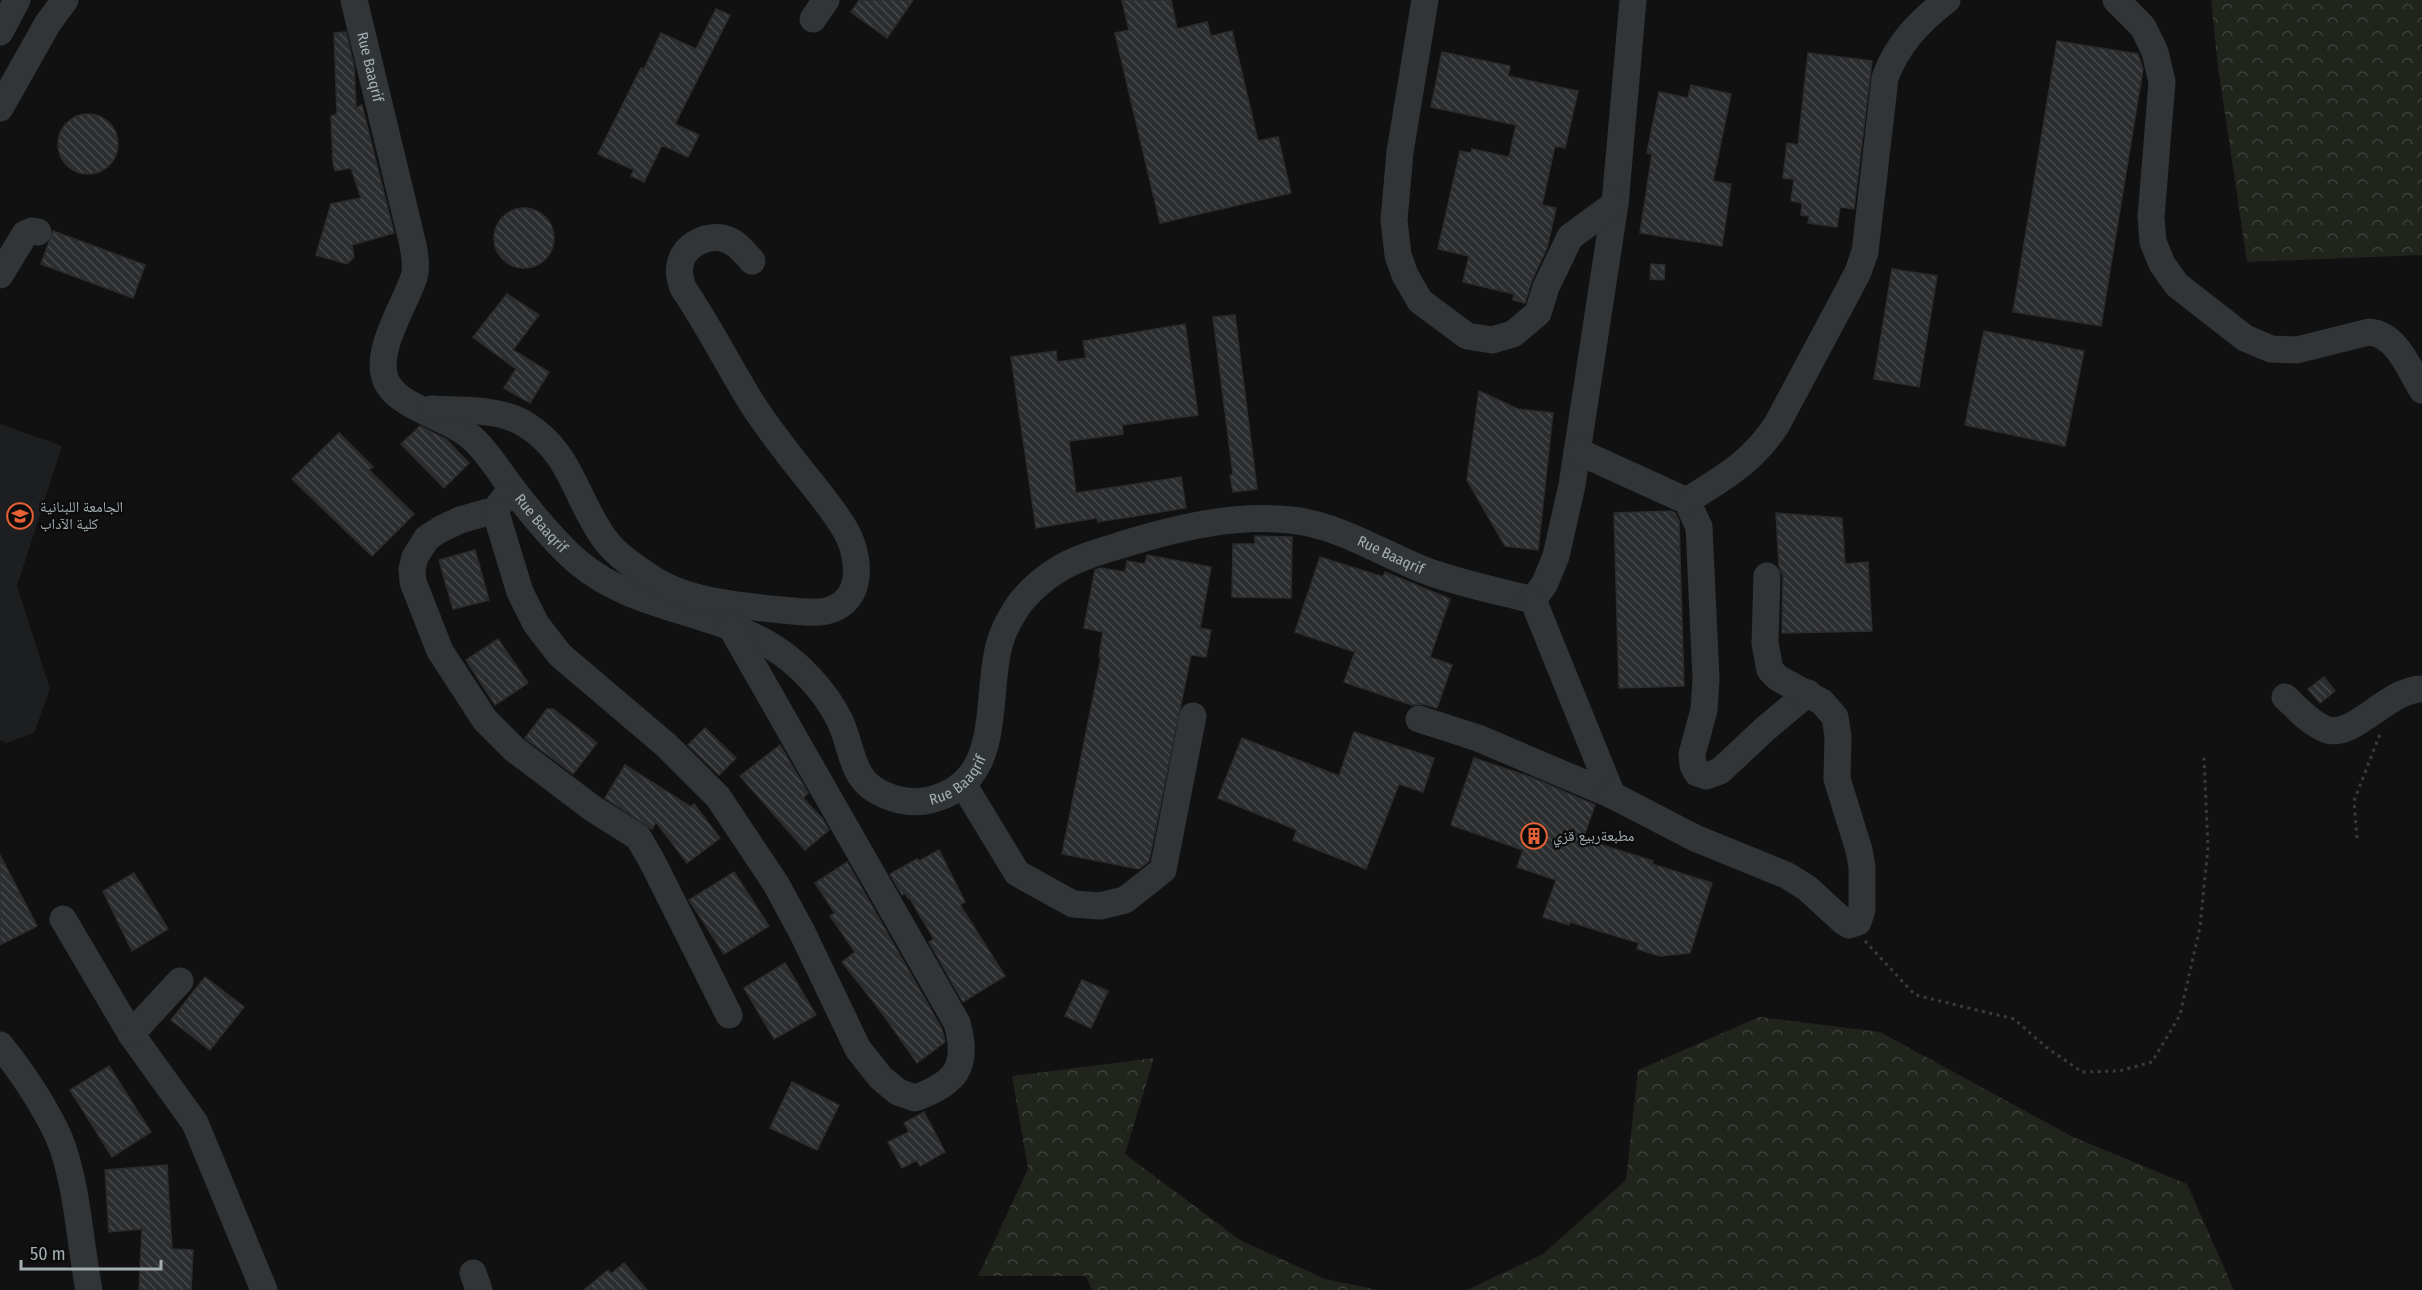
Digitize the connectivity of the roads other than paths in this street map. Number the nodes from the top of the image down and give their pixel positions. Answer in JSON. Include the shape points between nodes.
{"nodes":[{"id":1,"x":17,"y":0,"type":"edge"},
{"id":2,"x":65,"y":0,"type":"edge"},
{"id":3,"x":354,"y":0,"type":"edge"},
{"id":4,"x":1425,"y":0,"type":"edge"},
{"id":5,"x":1633,"y":0,"type":"edge"},
{"id":6,"x":1947,"y":0,"type":"edge"},
{"id":7,"x":2116,"y":0,"type":"edge"},
{"id":8,"x":0,"y":32,"type":"edge"},
{"id":9,"x":2,"y":97,"type":"edge"},
{"id":10,"x":1615,"y":204,"type":"junction"},
{"id":11,"x":38,"y":232,"type":"dead end"},
{"id":12,"x":752,"y":261,"type":"dead end"},
{"id":13,"x":0,"y":275,"type":"edge"},
{"id":14,"x":2422,"y":390,"type":"edge"},
{"id":15,"x":418,"y":408,"type":"junction"},
{"id":16,"x":1576,"y":451,"type":"junction"},
{"id":17,"x":512,"y":488,"type":"junction"},
{"id":18,"x":1688,"y":501,"type":"junction"},
{"id":19,"x":495,"y":510,"type":"junction"},
{"id":20,"x":1767,"y":576,"type":"dead end"},
{"id":21,"x":1533,"y":600,"type":"junction"},
{"id":22,"x":731,"y":627,"type":"junction"},
{"id":23,"x":2422,"y":689,"type":"edge"},
{"id":24,"x":1808,"y":693,"type":"junction"},
{"id":25,"x":2285,"y":697,"type":"dead end"},
{"id":26,"x":1193,"y":716,"type":"dead end"},
{"id":27,"x":1419,"y":718,"type":"dead end"},
{"id":28,"x":963,"y":784,"type":"junction"},
{"id":29,"x":1612,"y":795,"type":"junction"},
{"id":30,"x":63,"y":919,"type":"dead end"},
{"id":31,"x":180,"y":981,"type":"dead end"},
{"id":32,"x":729,"y":1015,"type":"dead end"},
{"id":33,"x":131,"y":1034,"type":"junction"},
{"id":34,"x":0,"y":1045,"type":"edge"},
{"id":35,"x":89,"y":1290,"type":"edge"},
{"id":36,"x":264,"y":1290,"type":"edge"}],
"edges":[{"from":1,"to":8,"type":"street"},
{"from":2,"to":9,"type":"street"},
{"from":3,"to":15,"type":"street","name":"Rue Baaqrif","via":[[416,266],[387,343],[384,375],[389,387]]},
{"from":4,"to":10,"type":"street","via":[[1400,152],[1394,220],[1398,255],[1420,301],[1467,336],[1492,340],[1513,334],[1538,313],[1570,237]]},
{"from":5,"to":10,"type":"street"},
{"from":6,"to":18,"type":"street","via":[[1907,36],[1891,60],[1885,78],[1869,232],[1862,262],[1850,287],[1763,444],[1749,460]]},
{"from":7,"to":14,"type":"street","via":[[2143,27],[2155,52],[2162,82],[2151,217],[2153,242],[2177,285],[2245,338],[2271,349],[2296,350],[2379,333],[2396,347]]},
{"from":10,"to":16,"type":"street"},
{"from":11,"to":13,"type":"street","via":[[25,234]]},
{"from":12,"to":15,"type":"street","via":[[727,239],[713,237],[694,243],[683,255],[680,277],[753,405],[834,512],[849,538],[856,579],[844,603],[829,611],[810,613],[719,601],[685,594],[656,581],[629,563],[605,539],[556,452],[523,422],[499,414]]},
{"from":15,"to":17,"type":"street","name":"Rue Baaqrif","via":[[468,434]]},
{"from":16,"to":18,"type":"street"},
{"from":16,"to":21,"type":"street","via":[[1556,556]]},
{"from":17,"to":19,"type":"street"},
{"from":17,"to":22,"type":"street","name":"Rue Baaqrif","via":[[579,563],[603,580],[635,595]]},
{"from":18,"to":24,"type":"street","via":[[1699,527],[1706,658],[1704,710],[1692,754],[1697,773],[1706,776],[1720,771]]},
{"from":19,"to":22,"type":"street","via":[[520,592],[536,624],[560,655],[666,745],[718,797],[781,894],[858,1049],[871,1067],[898,1092],[915,1098],[931,1092],[955,1076],[961,1064],[962,1042],[957,1023]]},
{"from":19,"to":32,"type":"street","via":[[441,529],[427,538],[415,557],[413,582],[440,651],[485,720],[514,749],[638,837]]},
{"from":20,"to":24,"type":"street","via":[[1765,643],[1770,670]]},
{"from":21,"to":28,"type":"street","name":"Rue Baaqrif","via":[[1428,572],[1335,531],[1294,520],[1213,522],[1103,550],[1060,568],[1014,611],[1000,640],[985,750]]},
{"from":21,"to":29,"type":"street"},
{"from":22,"to":28,"type":"street","name":"Rue Baaqrif","via":[[767,643],[807,676],[840,721],[863,782],[879,793],[919,802],[952,792]]},
{"from":23,"to":25,"type":"street","via":[[2384,702],[2339,731],[2328,731],[2318,725]]},
{"from":24,"to":29,"type":"street","via":[[1835,717],[1838,779],[1862,867],[1862,910],[1858,922],[1849,925],[1786,875],[1695,838]]},
{"from":26,"to":28,"type":"street","via":[[1162,870],[1125,900],[1100,906],[1073,904],[1017,873]]},
{"from":27,"to":29,"type":"street","via":[[1478,738]]},
{"from":30,"to":33,"type":"street"},
{"from":31,"to":33,"type":"street"},
{"from":33,"to":36,"type":"street","via":[[195,1123]]},
{"from":34,"to":35,"type":"street","via":[[63,1148]]}]}
